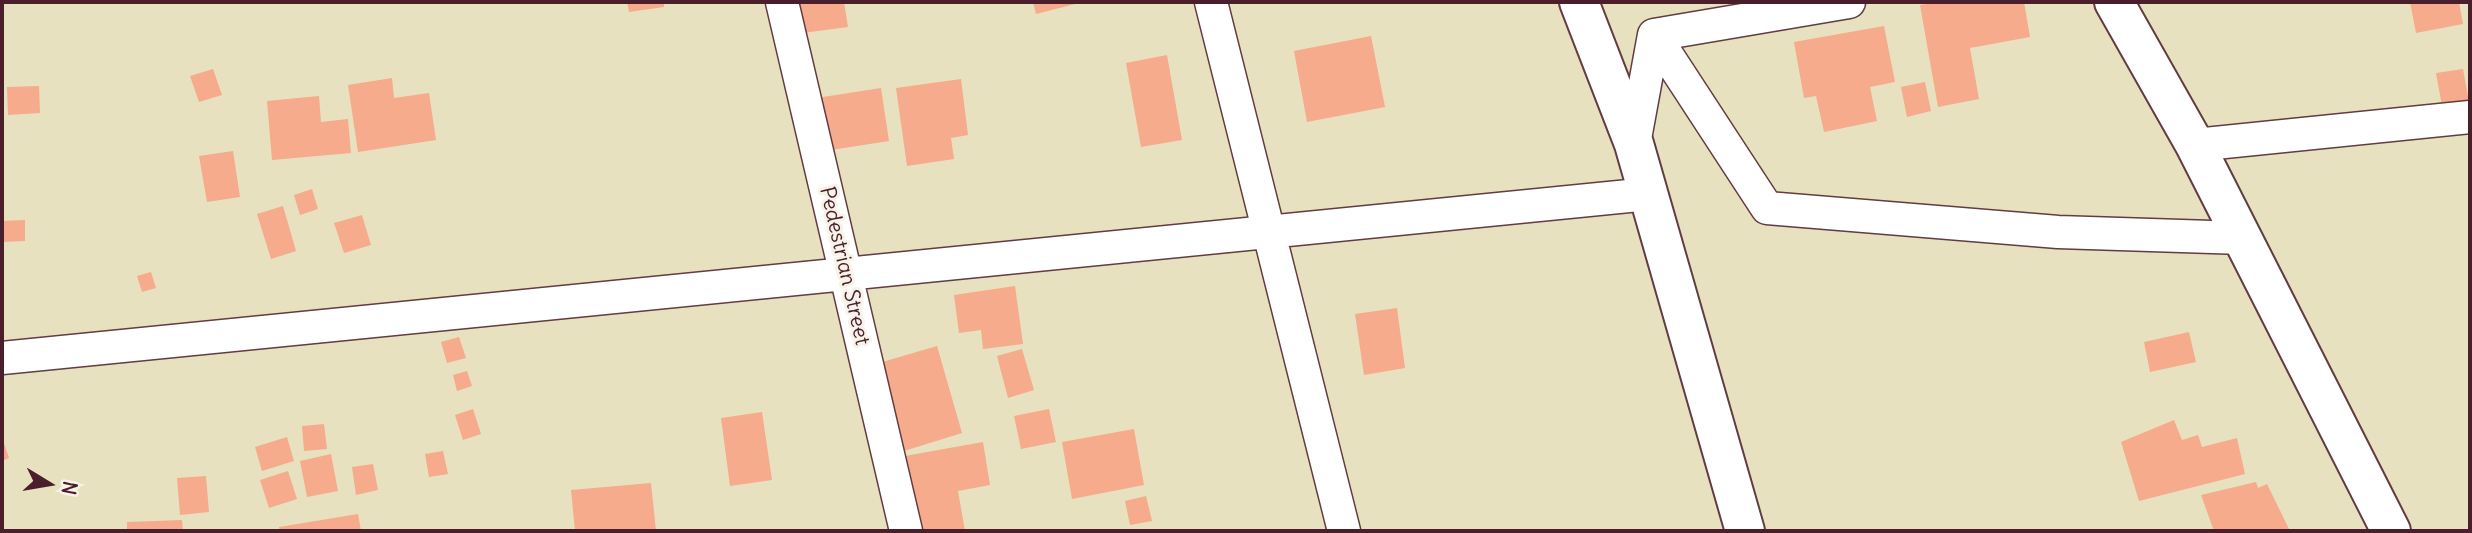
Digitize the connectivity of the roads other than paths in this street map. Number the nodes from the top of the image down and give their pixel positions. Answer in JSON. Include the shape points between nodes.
{"nodes":[{"id":1,"x":782,"y":2,"type":"edge"},
{"id":2,"x":1211,"y":2,"type":"edge"},
{"id":3,"x":1579,"y":2,"type":"edge"},
{"id":4,"x":1849,"y":2,"type":"edge"},
{"id":5,"x":2114,"y":2,"type":"edge"},
{"id":6,"x":1654,"y":35,"type":"junction"},
{"id":7,"x":2470,"y":117,"type":"edge"},
{"id":8,"x":1634,"y":144,"type":"junction"},
{"id":9,"x":2194,"y":145,"type":"junction"},
{"id":10,"x":1649,"y":194,"type":"junction"},
{"id":11,"x":1268,"y":232,"type":"junction"},
{"id":12,"x":2243,"y":238,"type":"junction"},
{"id":13,"x":846,"y":274,"type":"junction"},
{"id":14,"x":2,"y":358,"type":"edge"},
{"id":15,"x":906,"y":531,"type":"edge"},
{"id":16,"x":1344,"y":531,"type":"edge"},
{"id":17,"x":1745,"y":531,"type":"edge"},
{"id":18,"x":2391,"y":531,"type":"edge"}],
"edges":[{"from":1,"to":13,"type":"street","name":"Pedestrian Street"},
{"from":2,"to":11,"type":"street"},
{"from":3,"to":8,"type":"main road"},
{"from":4,"to":6,"type":"street"},
{"from":5,"to":9,"type":"main road"},
{"from":6,"to":8,"type":"street"},
{"from":6,"to":12,"type":"street","via":[[1767,208],[2058,232]]},
{"from":7,"to":9,"type":"street"},
{"from":8,"to":10,"type":"main road"},
{"from":9,"to":12,"type":"main road"},
{"from":10,"to":11,"type":"street"},
{"from":10,"to":17,"type":"main road"},
{"from":11,"to":13,"type":"street"},
{"from":11,"to":16,"type":"street"},
{"from":12,"to":18,"type":"main road"},
{"from":13,"to":14,"type":"street"},
{"from":13,"to":15,"type":"street","name":"Pedestrian Street"}]}
